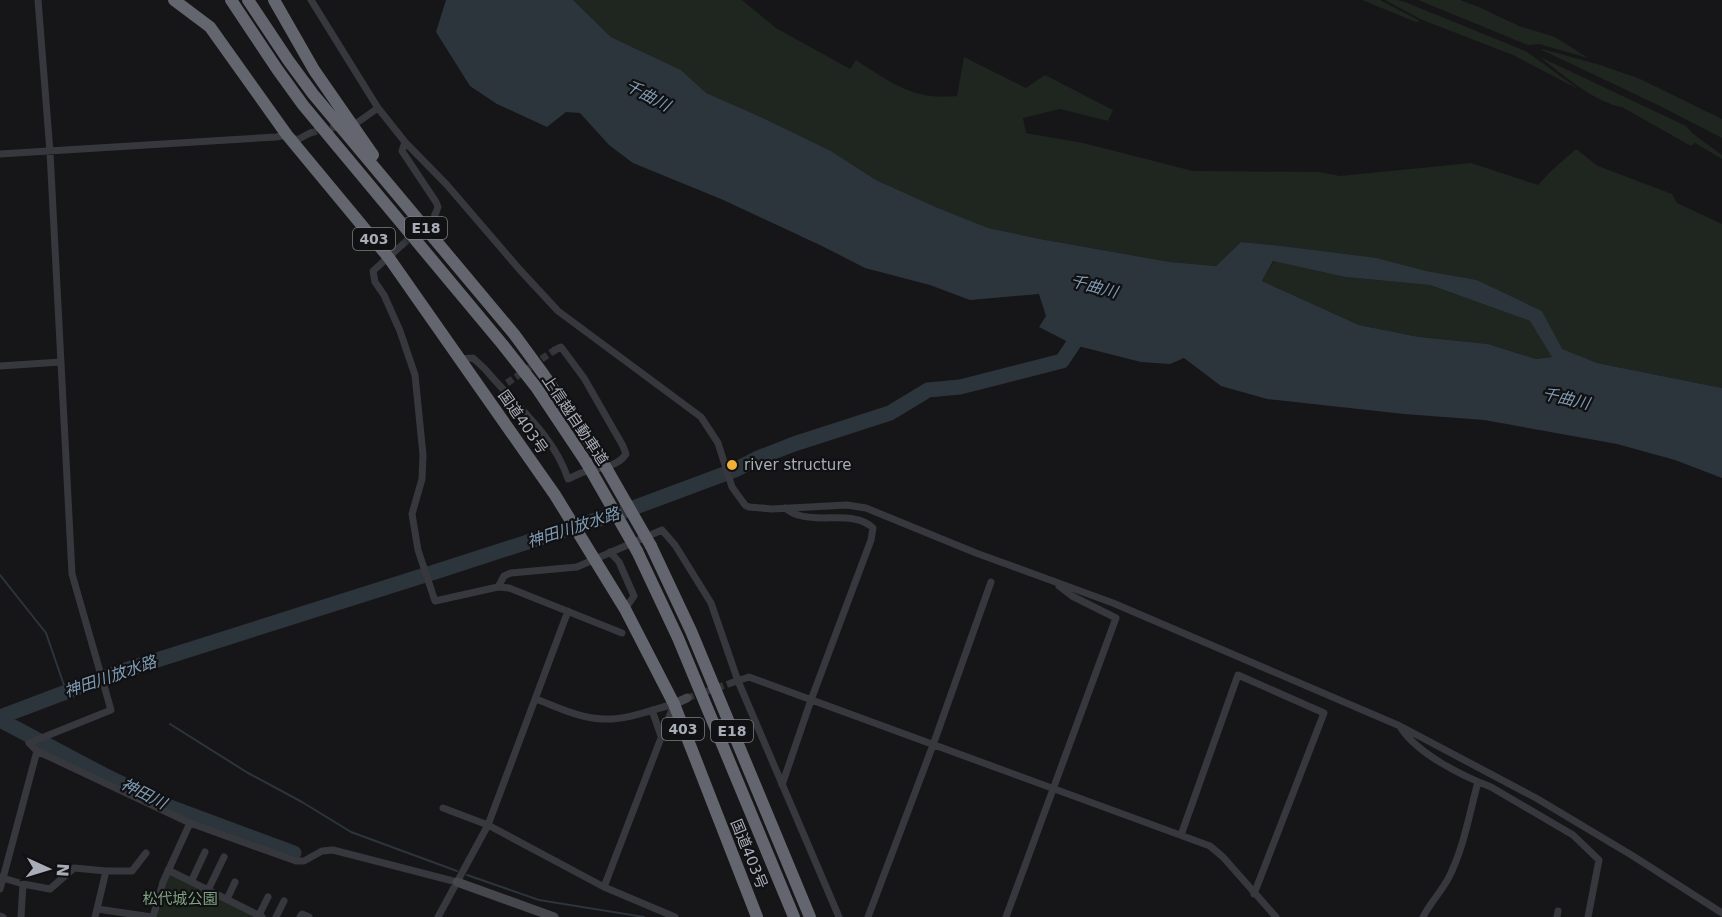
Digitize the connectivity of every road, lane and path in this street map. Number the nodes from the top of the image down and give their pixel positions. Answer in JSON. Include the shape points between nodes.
{"nodes":[{"id":1,"x":38,"y":0,"type":"edge"},
{"id":2,"x":174,"y":0,"type":"edge"},
{"id":3,"x":231,"y":0,"type":"edge"},
{"id":4,"x":249,"y":0,"type":"edge"},
{"id":5,"x":274,"y":0,"type":"edge"},
{"id":6,"x":310,"y":0,"type":"edge"},
{"id":7,"x":378,"y":108,"type":"junction"},
{"id":8,"x":358,"y":122,"type":"dead end"},
{"id":9,"x":310,"y":134,"type":"tunnel mouth"},
{"id":10,"x":286,"y":135,"type":"junction"},
{"id":11,"x":405,"y":142,"type":"junction"},
{"id":12,"x":50,"y":152,"type":"junction"},
{"id":13,"x":0,"y":154,"type":"edge"},
{"id":14,"x":435,"y":215,"type":"dead end"},
{"id":15,"x":402,"y":245,"type":"tunnel mouth"},
{"id":16,"x":389,"y":258,"type":"junction"},
{"id":17,"x":481,"y":293,"type":"junction"},
{"id":18,"x":555,"y":350,"type":"dead end"},
{"id":19,"x":461,"y":359,"type":"junction"},
{"id":20,"x":61,"y":362,"type":"junction"},
{"id":21,"x":0,"y":366,"type":"edge"},
{"id":22,"x":784,"y":508,"type":"junction"},
{"id":23,"x":610,"y":552,"type":"junction"},
{"id":24,"x":592,"y":554,"type":"junction"},
{"id":25,"x":991,"y":582,"type":"dead end"},
{"id":26,"x":1055,"y":582,"type":"junction"},
{"id":27,"x":498,"y":587,"type":"junction"},
{"id":28,"x":625,"y":609,"type":"junction"},
{"id":29,"x":568,"y":611,"type":"junction"},
{"id":30,"x":622,"y":633,"type":"dead end"},
{"id":31,"x":735,"y":682,"type":"junction"},
{"id":32,"x":687,"y":698,"type":"tunnel mouth"},
{"id":33,"x":536,"y":699,"type":"junction"},
{"id":34,"x":811,"y":700,"type":"junction"},
{"id":35,"x":674,"y":705,"type":"junction"},
{"id":36,"x":652,"y":710,"type":"junction"},
{"id":37,"x":1400,"y":726,"type":"junction"},
{"id":38,"x":662,"y":736,"type":"junction"},
{"id":39,"x":933,"y":745,"type":"junction"},
{"id":40,"x":37,"y":751,"type":"junction"},
{"id":41,"x":1478,"y":782,"type":"junction"},
{"id":42,"x":782,"y":785,"type":"junction"},
{"id":43,"x":1053,"y":789,"type":"junction"},
{"id":44,"x":443,"y":808,"type":"dead end"},
{"id":45,"x":190,"y":822,"type":"junction"},
{"id":46,"x":488,"y":825,"type":"junction"},
{"id":47,"x":1181,"y":835,"type":"junction"},
{"id":48,"x":205,"y":852,"type":"dead end"},
{"id":49,"x":146,"y":853,"type":"dead end"},
{"id":50,"x":224,"y":857,"type":"dead end"},
{"id":51,"x":168,"y":870,"type":"junction"},
{"id":52,"x":106,"y":871,"type":"junction"},
{"id":53,"x":1,"y":878,"type":"edge"},
{"id":54,"x":191,"y":882,"type":"junction"},
{"id":55,"x":235,"y":882,"type":"dead end"},
{"id":56,"x":457,"y":882,"type":"junction"},
{"id":57,"x":23,"y":884,"type":"junction"},
{"id":58,"x":603,"y":887,"type":"junction"},
{"id":59,"x":0,"y":889,"type":"edge"},
{"id":60,"x":208,"y":890,"type":"junction"},
{"id":61,"x":1254,"y":894,"type":"junction"},
{"id":62,"x":268,"y":897,"type":"dead end"},
{"id":63,"x":226,"y":899,"type":"junction"},
{"id":64,"x":284,"y":901,"type":"dead end"},
{"id":65,"x":96,"y":913,"type":"edge"},
{"id":66,"x":1722,"y":913,"type":"edge"},
{"id":67,"x":21,"y":916,"type":"edge"},
{"id":68,"x":261,"y":916,"type":"edge"},
{"id":69,"x":31,"y":917,"type":"edge"},
{"id":70,"x":152,"y":917,"type":"edge"},
{"id":71,"x":276,"y":917,"type":"edge"},
{"id":72,"x":300,"y":917,"type":"edge"},
{"id":73,"x":309,"y":917,"type":"edge"},
{"id":74,"x":438,"y":917,"type":"edge"},
{"id":75,"x":554,"y":917,"type":"edge"},
{"id":76,"x":675,"y":917,"type":"edge"},
{"id":77,"x":758,"y":917,"type":"edge"},
{"id":78,"x":794,"y":917,"type":"edge"},
{"id":79,"x":810,"y":917,"type":"edge"},
{"id":80,"x":839,"y":917,"type":"edge"},
{"id":81,"x":868,"y":917,"type":"edge"},
{"id":82,"x":1006,"y":917,"type":"edge"},
{"id":83,"x":1276,"y":917,"type":"edge"},
{"id":84,"x":1423,"y":917,"type":"edge"},
{"id":85,"x":1588,"y":917,"type":"edge"}],
"edges":[{"from":1,"to":12,"type":"street"},
{"from":2,"to":10,"type":"highway","name":"国道403号","number":"403","via":[[210,27]]},
{"from":3,"to":78,"type":"highway","name":"上信越自動車道","number":"E18","bridge":true,"via":[[303,105],[497,337],[586,462],[637,551],[678,638]]},
{"from":4,"to":17,"type":"highway","name":"上信越自動車道","number":"E18","via":[[313,94]]},
{"from":5,"to":17,"type":"highway","via":[[370,152]]},
{"from":6,"to":7,"type":"street"},
{"from":7,"to":8,"type":"street"},
{"from":7,"to":11,"type":"street"},
{"from":9,"to":10,"type":"street","via":[[297,140]]},
{"from":10,"to":12,"type":"street"},
{"from":10,"to":16,"type":"highway","name":"国道403号","number":"403"},
{"from":11,"to":14,"type":"street","via":[[402,151],[436,202]]},
{"from":11,"to":22,"type":"street","via":[[558,311],[701,417],[718,442],[732,487],[746,505]]},
{"from":12,"to":13,"type":"street"},
{"from":12,"to":20,"type":"street"},
{"from":15,"to":16,"type":"street"},
{"from":16,"to":19,"type":"highway","name":"国道403号","number":"403"},
{"from":16,"to":27,"type":"street","via":[[373,271],[415,375],[423,444],[422,479],[412,514],[418,550],[435,601]]},
{"from":17,"to":79,"type":"highway","name":"上信越自動車道","number":"E18","bridge":true,"via":[[544,375],[601,459],[651,546],[691,631]]},
{"from":18,"to":19,"type":"street","via":[[561,347],[584,378],[626,454],[602,469],[568,479],[553,447],[504,386],[473,358]]},
{"from":19,"to":24,"type":"highway","name":"国道403号","number":"403"},
{"from":20,"to":21,"type":"street"},
{"from":20,"to":40,"type":"street","via":[[72,574],[111,710],[29,743]]},
{"from":22,"to":26,"type":"street","via":[[866,508]]},
{"from":22,"to":34,"type":"street","via":[[798,516],[856,519],[873,528]]},
{"from":23,"to":24,"type":"street"},
{"from":23,"to":28,"type":"street","via":[[634,596]]},
{"from":23,"to":31,"type":"street","via":[[662,530],[711,603]]},
{"from":24,"to":27,"type":"street","via":[[577,567],[511,573],[504,576]]},
{"from":24,"to":28,"type":"highway","name":"国道403号","number":"403"},
{"from":25,"to":39,"type":"street"},
{"from":26,"to":37,"type":"street","via":[[1153,619]]},
{"from":26,"to":43,"type":"street","via":[[1072,596],[1116,618]]},
{"from":27,"to":29,"type":"street"},
{"from":28,"to":35,"type":"highway","name":"国道403号","number":"403"},
{"from":29,"to":30,"type":"street"},
{"from":29,"to":33,"type":"street"},
{"from":31,"to":34,"type":"street","via":[[749,677]]},
{"from":31,"to":42,"type":"street"},
{"from":32,"to":35,"type":"street"},
{"from":33,"to":36,"type":"street","via":[[603,720]]},
{"from":33,"to":46,"type":"street"},
{"from":34,"to":39,"type":"street"},
{"from":34,"to":42,"type":"street"},
{"from":35,"to":36,"type":"street"},
{"from":35,"to":38,"type":"street"},
{"from":35,"to":77,"type":"highway","name":"国道403号","number":"403"},
{"from":36,"to":38,"type":"street"},
{"from":37,"to":41,"type":"street","via":[[1408,739],[1430,755]]},
{"from":37,"to":66,"type":"street","via":[[1536,798]]},
{"from":38,"to":58,"type":"street"},
{"from":39,"to":43,"type":"street"},
{"from":39,"to":81,"type":"street"},
{"from":40,"to":45,"type":"street"},
{"from":40,"to":53,"type":"street"},
{"from":41,"to":84,"type":"street","via":[[1457,859]]},
{"from":41,"to":85,"type":"street","via":[[1573,835],[1599,860]]},
{"from":42,"to":80,"type":"street"},
{"from":43,"to":47,"type":"street"},
{"from":43,"to":82,"type":"street"},
{"from":44,"to":46,"type":"street"},
{"from":45,"to":51,"type":"street"},
{"from":45,"to":56,"type":"street","via":[[296,861],[333,850]]},
{"from":46,"to":56,"type":"street"},
{"from":46,"to":58,"type":"street"},
{"from":47,"to":61,"type":"street","via":[[1210,846]]},
{"from":47,"to":61,"type":"street","via":[[1238,675],[1324,713]]},
{"from":48,"to":54,"type":"street"},
{"from":49,"to":52,"type":"street","via":[[132,871]]},
{"from":50,"to":60,"type":"street"},
{"from":51,"to":54,"type":"street"},
{"from":51,"to":70,"type":"street"},
{"from":52,"to":57,"type":"street","via":[[74,868],[50,889]]},
{"from":52,"to":65,"type":"street"},
{"from":53,"to":57,"type":"street"},
{"from":53,"to":59,"type":"street"},
{"from":54,"to":60,"type":"street"},
{"from":55,"to":63,"type":"street"},
{"from":56,"to":74,"type":"street"},
{"from":56,"to":75,"type":"street"},
{"from":57,"to":67,"type":"street"},
{"from":58,"to":76,"type":"street"},
{"from":60,"to":63,"type":"street"},
{"from":61,"to":83,"type":"street"},
{"from":62,"to":68,"type":"street"},
{"from":63,"to":68,"type":"street"},
{"from":64,"to":71,"type":"street"},
{"from":65,"to":70,"type":"street"},
{"from":67,"to":69,"type":"street"},
{"from":72,"to":73,"type":"street"}]}
